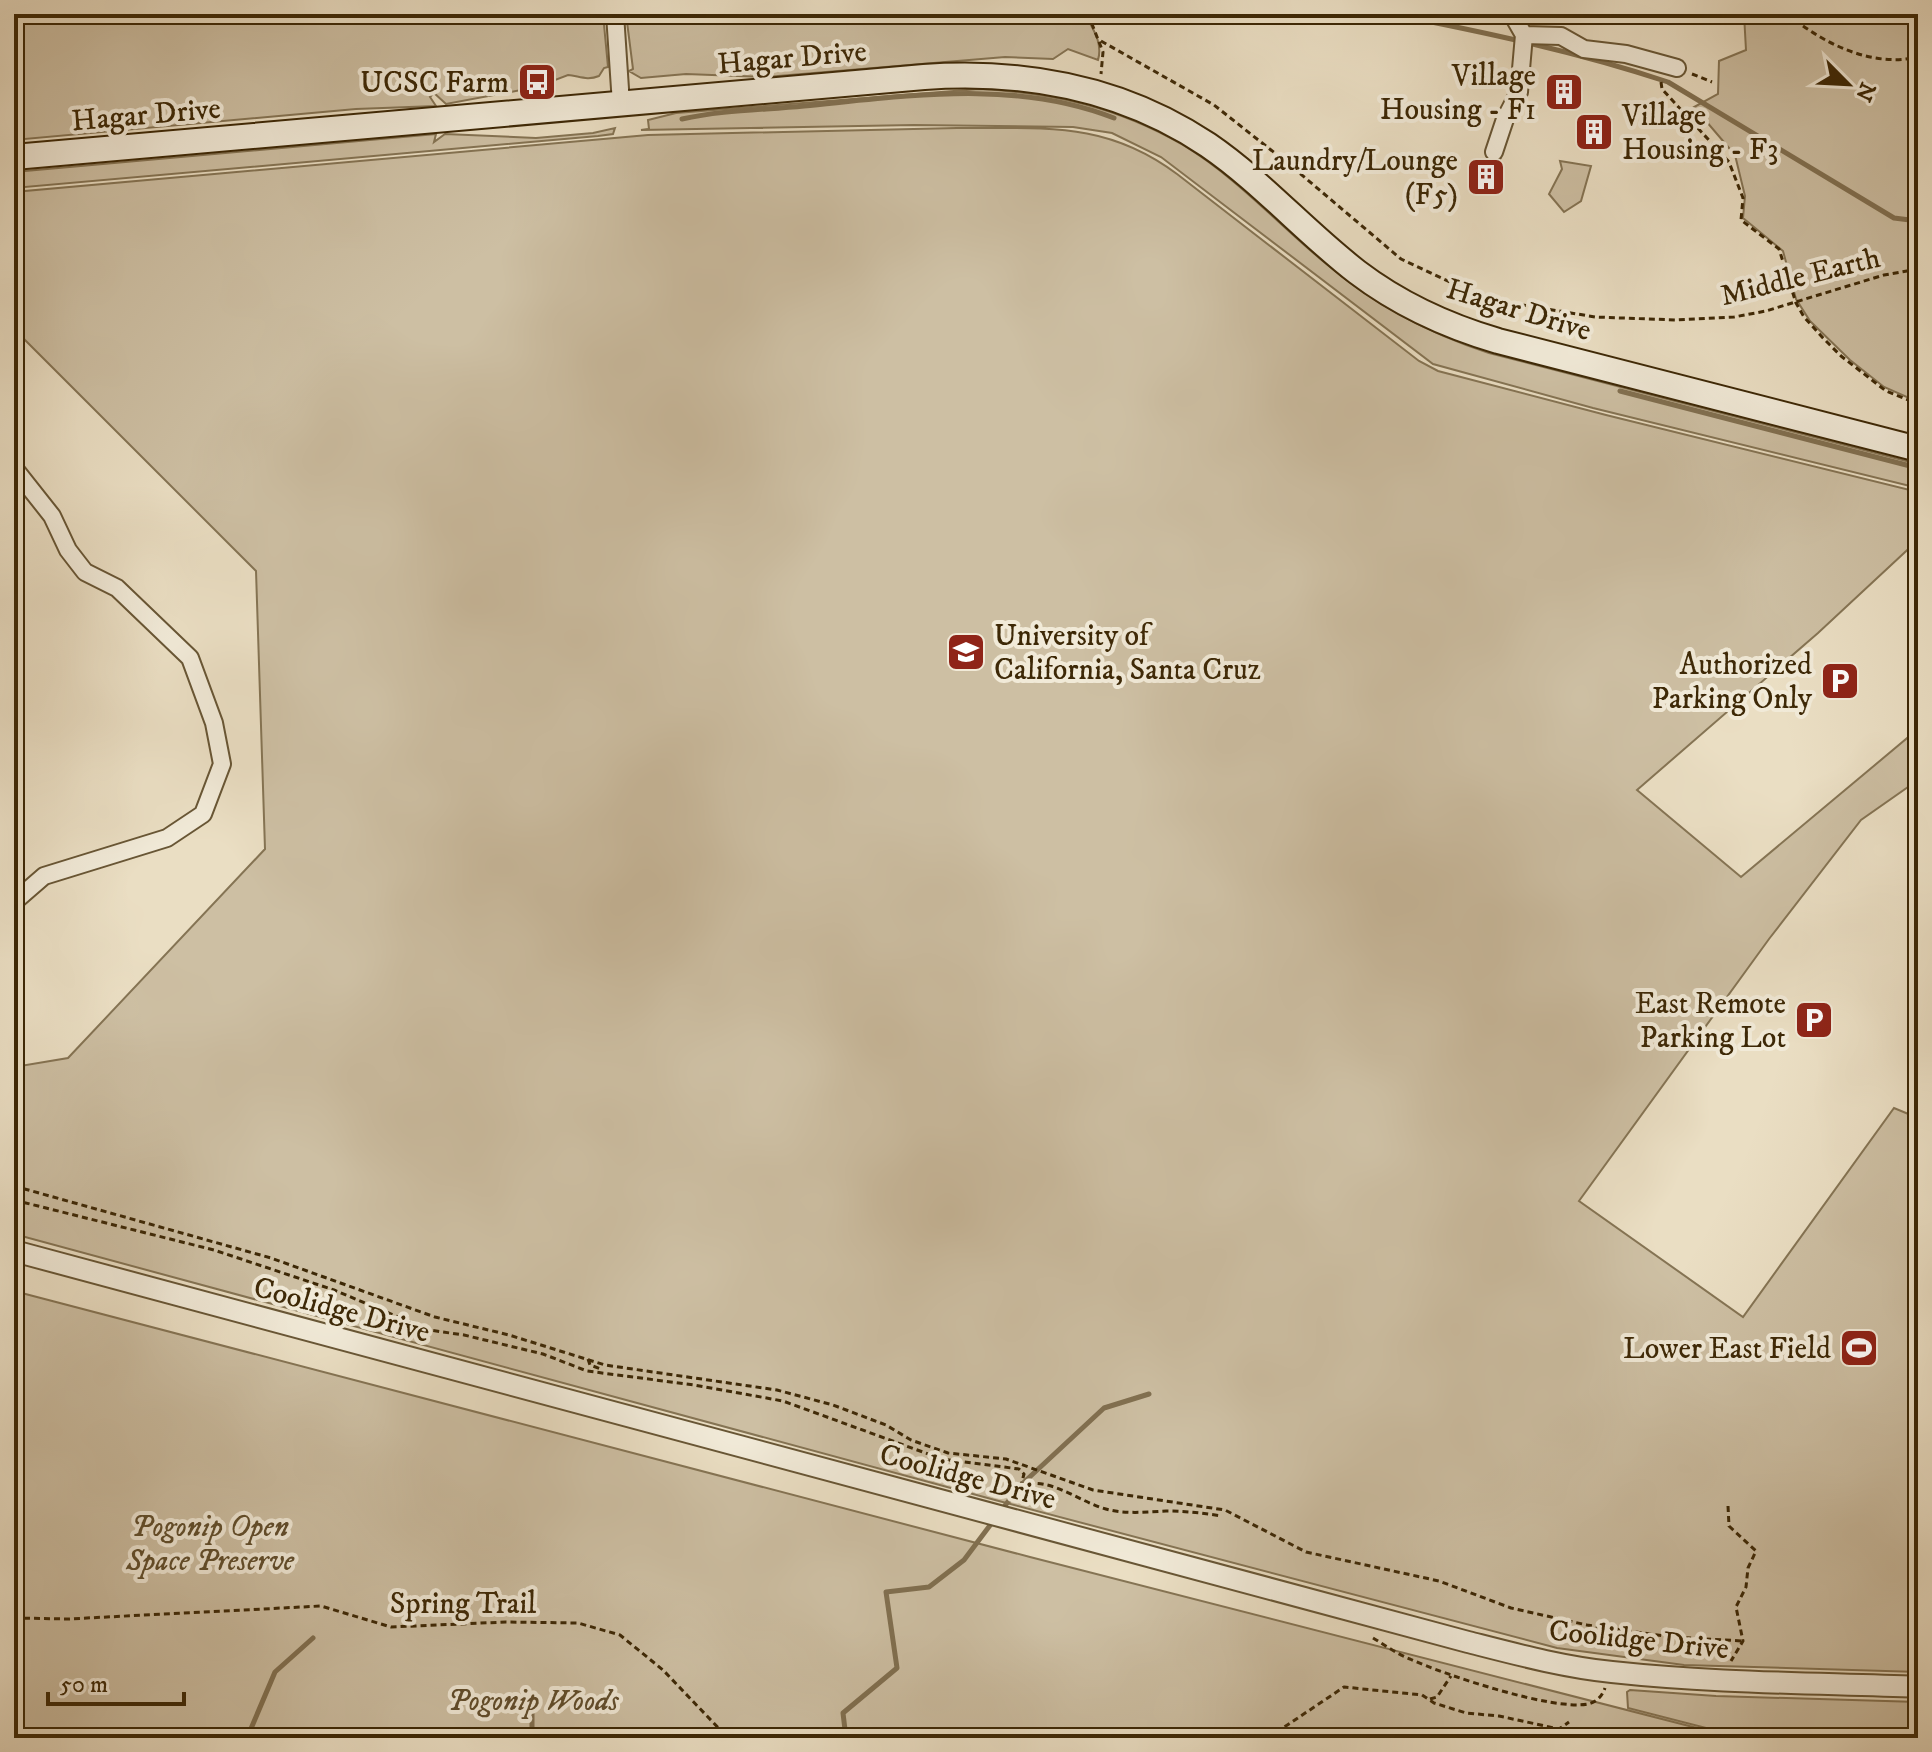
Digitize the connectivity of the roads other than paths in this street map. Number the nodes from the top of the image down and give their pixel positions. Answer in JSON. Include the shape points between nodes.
{"nodes":[{"id":1,"x":615,"y":14,"type":"edge"},
{"id":2,"x":1512,"y":14,"type":"edge"},
{"id":3,"x":1524,"y":35,"type":"junction"},
{"id":4,"x":1677,"y":68,"type":"road end"},
{"id":5,"x":621,"y":104,"type":"junction"},
{"id":6,"x":1494,"y":152,"type":"dead end"},
{"id":7,"x":14,"y":157,"type":"edge"},
{"id":8,"x":1918,"y":449,"type":"edge"},
{"id":9,"x":14,"y":468,"type":"edge"},
{"id":10,"x":14,"y":902,"type":"edge"},
{"id":11,"x":14,"y":1251,"type":"edge"},
{"id":12,"x":1918,"y":1687,"type":"edge"}],
"edges":[{"from":1,"to":5,"type":"street"},
{"from":2,"to":3,"type":"street"},
{"from":3,"to":4,"type":"street","via":[[1561,36],[1584,49]]},
{"from":3,"to":6,"type":"street","via":[[1519,92]]},
{"from":5,"to":7,"type":"main road","name":"Hagar Drive"},
{"from":5,"to":8,"type":"main road","name":"Hagar Drive","via":[[962,75],[1023,77],[1082,89],[1143,110],[1211,147],[1357,272],[1440,321],[1498,341]]},
{"from":9,"to":10,"type":"street","via":[[52,516],[85,572],[117,588],[190,658],[214,723],[222,764],[203,814],[167,838],[44,876]]},
{"from":11,"to":12,"type":"street","name":"Coolidge Drive","via":[[1468,1642],[1610,1672]]}]}
